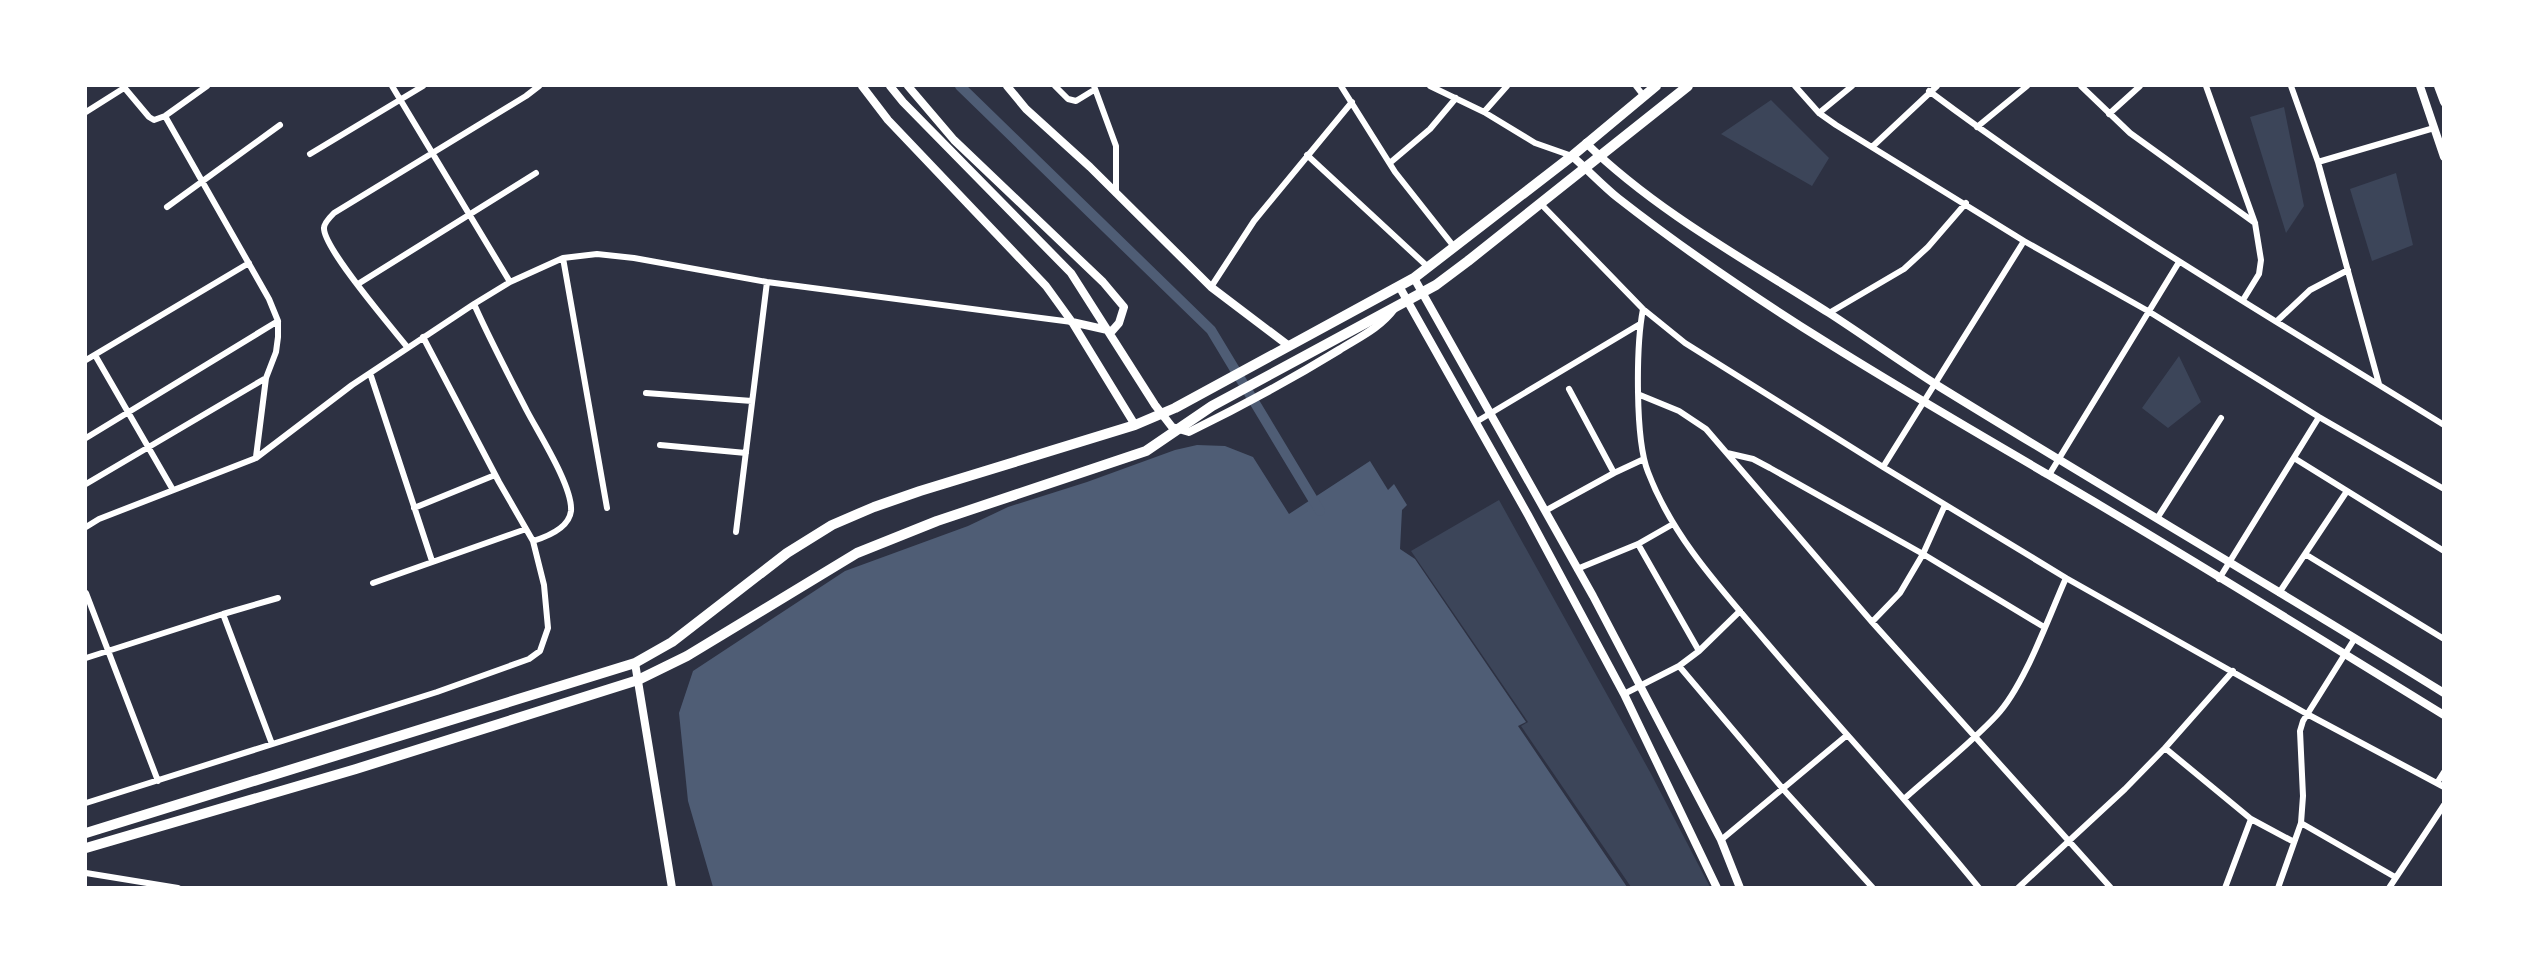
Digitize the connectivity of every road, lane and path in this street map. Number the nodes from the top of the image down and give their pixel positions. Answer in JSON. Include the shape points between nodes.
{"nodes":[{"id":1,"x":124,"y":86,"type":"edge"},
{"id":2,"x":207,"y":86,"type":"edge"},
{"id":3,"x":392,"y":86,"type":"edge"},
{"id":4,"x":423,"y":86,"type":"edge"},
{"id":5,"x":539,"y":86,"type":"edge"},
{"id":6,"x":862,"y":86,"type":"edge"},
{"id":7,"x":890,"y":86,"type":"edge"},
{"id":8,"x":908,"y":86,"type":"edge"},
{"id":9,"x":1007,"y":86,"type":"edge"},
{"id":10,"x":1055,"y":86,"type":"edge"},
{"id":11,"x":1341,"y":86,"type":"edge"},
{"id":12,"x":1430,"y":86,"type":"edge"},
{"id":13,"x":1636,"y":86,"type":"edge"},
{"id":14,"x":1656,"y":86,"type":"edge"},
{"id":15,"x":1688,"y":86,"type":"edge"},
{"id":16,"x":1795,"y":86,"type":"edge"},
{"id":17,"x":1852,"y":86,"type":"edge"},
{"id":18,"x":1937,"y":86,"type":"edge"},
{"id":19,"x":2027,"y":86,"type":"edge"},
{"id":20,"x":2081,"y":86,"type":"edge"},
{"id":21,"x":2140,"y":86,"type":"edge"},
{"id":22,"x":2206,"y":86,"type":"edge"},
{"id":23,"x":2291,"y":86,"type":"edge"},
{"id":24,"x":2420,"y":86,"type":"edge"},
{"id":25,"x":2438,"y":86,"type":"edge"},
{"id":26,"x":1504,"y":87,"type":"edge"},
{"id":27,"x":1094,"y":88,"type":"edge"},
{"id":28,"x":1929,"y":91,"type":"junction"},
{"id":29,"x":1643,"y":95,"type":"junction"},
{"id":30,"x":1456,"y":98,"type":"junction"},
{"id":31,"x":400,"y":100,"type":"junction"},
{"id":32,"x":1352,"y":102,"type":"junction"},
{"id":33,"x":2444,"y":102,"type":"edge"},
{"id":34,"x":86,"y":112,"type":"edge"},
{"id":35,"x":1484,"y":112,"type":"junction"},
{"id":36,"x":1819,"y":113,"type":"junction"},
{"id":37,"x":2109,"y":114,"type":"junction"},
{"id":38,"x":165,"y":116,"type":"junction"},
{"id":39,"x":280,"y":125,"type":"dead end"},
{"id":40,"x":1977,"y":127,"type":"junction"},
{"id":41,"x":2434,"y":128,"type":"junction"},
{"id":42,"x":1586,"y":143,"type":"junction"},
{"id":43,"x":1872,"y":147,"type":"junction"},
{"id":44,"x":310,"y":154,"type":"dead end"},
{"id":45,"x":432,"y":155,"type":"junction"},
{"id":46,"x":1308,"y":155,"type":"junction"},
{"id":47,"x":1572,"y":156,"type":"junction"},
{"id":48,"x":1599,"y":156,"type":"junction"},
{"id":49,"x":2444,"y":157,"type":"edge"},
{"id":50,"x":1391,"y":162,"type":"junction"},
{"id":51,"x":2318,"y":162,"type":"junction"},
{"id":52,"x":1585,"y":168,"type":"junction"},
{"id":53,"x":536,"y":173,"type":"dead end"},
{"id":54,"x":201,"y":181,"type":"junction"},
{"id":55,"x":1116,"y":194,"type":"junction"},
{"id":56,"x":1540,"y":203,"type":"junction"},
{"id":57,"x":1966,"y":203,"type":"junction"},
{"id":58,"x":167,"y":207,"type":"dead end"},
{"id":59,"x":469,"y":214,"type":"junction"},
{"id":60,"x":2255,"y":223,"type":"junction"},
{"id":61,"x":2024,"y":241,"type":"junction"},
{"id":62,"x":1455,"y":248,"type":"junction"},
{"id":63,"x":563,"y":258,"type":"junction"},
{"id":64,"x":2179,"y":262,"type":"junction"},
{"id":65,"x":249,"y":263,"type":"junction"},
{"id":66,"x":1429,"y":268,"type":"junction"},
{"id":67,"x":2348,"y":270,"type":"junction"},
{"id":68,"x":1414,"y":278,"type":"junction"},
{"id":69,"x":510,"y":282,"type":"junction"},
{"id":70,"x":767,"y":282,"type":"junction"},
{"id":71,"x":358,"y":284,"type":"junction"},
{"id":72,"x":1399,"y":286,"type":"junction"},
{"id":73,"x":1211,"y":288,"type":"junction"},
{"id":74,"x":1422,"y":292,"type":"junction"},
{"id":75,"x":1407,"y":300,"type":"junction"},
{"id":76,"x":2243,"y":300,"type":"junction"},
{"id":77,"x":474,"y":304,"type":"junction"},
{"id":78,"x":1396,"y":307,"type":"junction"},
{"id":79,"x":1642,"y":309,"type":"junction"},
{"id":80,"x":2148,"y":311,"type":"junction"},
{"id":81,"x":1829,"y":313,"type":"junction"},
{"id":82,"x":278,"y":321,"type":"junction"},
{"id":83,"x":2277,"y":321,"type":"junction"},
{"id":84,"x":1072,"y":322,"type":"junction"},
{"id":85,"x":1640,"y":324,"type":"junction"},
{"id":86,"x":423,"y":337,"type":"junction"},
{"id":87,"x":1289,"y":346,"type":"junction"},
{"id":88,"x":408,"y":348,"type":"junction"},
{"id":89,"x":94,"y":355,"type":"junction"},
{"id":90,"x":86,"y":360,"type":"edge"},
{"id":91,"x":370,"y":373,"type":"junction"},
{"id":92,"x":266,"y":378,"type":"junction"},
{"id":93,"x":1937,"y":384,"type":"junction"},
{"id":94,"x":2379,"y":385,"type":"junction"},
{"id":95,"x":1569,"y":389,"type":"dead end"},
{"id":96,"x":646,"y":393,"type":"dead end"},
{"id":97,"x":1640,"y":395,"type":"junction"},
{"id":98,"x":752,"y":401,"type":"junction"},
{"id":99,"x":1924,"y":403,"type":"junction"},
{"id":100,"x":128,"y":412,"type":"junction"},
{"id":101,"x":1490,"y":413,"type":"junction"},
{"id":102,"x":2319,"y":417,"type":"junction"},
{"id":103,"x":2221,"y":418,"type":"dead end"},
{"id":104,"x":1476,"y":422,"type":"junction"},
{"id":105,"x":1135,"y":425,"type":"junction"},
{"id":106,"x":2444,"y":425,"type":"edge"},
{"id":107,"x":86,"y":438,"type":"edge"},
{"id":108,"x":147,"y":446,"type":"junction"},
{"id":109,"x":660,"y":446,"type":"dead end"},
{"id":110,"x":746,"y":453,"type":"junction"},
{"id":111,"x":1727,"y":453,"type":"junction"},
{"id":112,"x":256,"y":458,"type":"junction"},
{"id":113,"x":2294,"y":458,"type":"junction"},
{"id":114,"x":1644,"y":459,"type":"junction"},
{"id":115,"x":2058,"y":459,"type":"junction"},
{"id":116,"x":1883,"y":467,"type":"junction"},
{"id":117,"x":1614,"y":473,"type":"junction"},
{"id":118,"x":495,"y":475,"type":"junction"},
{"id":119,"x":2049,"y":475,"type":"junction"},
{"id":120,"x":86,"y":484,"type":"edge"},
{"id":121,"x":2444,"y":489,"type":"edge"},
{"id":122,"x":173,"y":490,"type":"junction"},
{"id":123,"x":2347,"y":491,"type":"junction"},
{"id":124,"x":1945,"y":505,"type":"junction"},
{"id":125,"x":414,"y":507,"type":"junction"},
{"id":126,"x":607,"y":508,"type":"dead end"},
{"id":127,"x":1545,"y":511,"type":"junction"},
{"id":128,"x":2158,"y":517,"type":"junction"},
{"id":129,"x":1673,"y":524,"type":"junction"},
{"id":130,"x":86,"y":527,"type":"edge"},
{"id":131,"x":526,"y":529,"type":"junction"},
{"id":132,"x":736,"y":532,"type":"dead end"},
{"id":133,"x":533,"y":542,"type":"junction"},
{"id":134,"x":1638,"y":544,"type":"junction"},
{"id":135,"x":2444,"y":551,"type":"edge"},
{"id":136,"x":1923,"y":554,"type":"junction"},
{"id":137,"x":2304,"y":554,"type":"junction"},
{"id":138,"x":432,"y":561,"type":"junction"},
{"id":139,"x":2229,"y":562,"type":"junction"},
{"id":140,"x":1577,"y":569,"type":"junction"},
{"id":141,"x":2066,"y":578,"type":"junction"},
{"id":142,"x":2219,"y":579,"type":"junction"},
{"id":143,"x":373,"y":583,"type":"dead end"},
{"id":144,"x":86,"y":593,"type":"edge"},
{"id":145,"x":2278,"y":593,"type":"junction"},
{"id":146,"x":278,"y":598,"type":"dead end"},
{"id":147,"x":1740,"y":611,"type":"junction"},
{"id":148,"x":223,"y":614,"type":"junction"},
{"id":149,"x":1872,"y":622,"type":"junction"},
{"id":150,"x":2044,"y":627,"type":"junction"},
{"id":151,"x":2355,"y":638,"type":"junction"},
{"id":152,"x":2444,"y":639,"type":"edge"},
{"id":153,"x":109,"y":651,"type":"junction"},
{"id":154,"x":1699,"y":651,"type":"junction"},
{"id":155,"x":2344,"y":654,"type":"junction"},
{"id":156,"x":86,"y":658,"type":"edge"},
{"id":157,"x":635,"y":663,"type":"junction"},
{"id":158,"x":1679,"y":666,"type":"junction"},
{"id":159,"x":2232,"y":671,"type":"junction"},
{"id":160,"x":638,"y":680,"type":"junction"},
{"id":161,"x":1640,"y":686,"type":"junction"},
{"id":162,"x":2444,"y":693,"type":"edge"},
{"id":163,"x":1624,"y":694,"type":"junction"},
{"id":164,"x":2307,"y":714,"type":"junction"},
{"id":165,"x":2444,"y":715,"type":"edge"},
{"id":166,"x":1846,"y":736,"type":"junction"},
{"id":167,"x":1973,"y":736,"type":"junction"},
{"id":168,"x":272,"y":744,"type":"junction"},
{"id":169,"x":2165,"y":748,"type":"junction"},
{"id":170,"x":2444,"y":772,"type":"edge"},
{"id":171,"x":158,"y":780,"type":"junction"},
{"id":172,"x":2440,"y":785,"type":"edge"},
{"id":173,"x":1783,"y":789,"type":"junction"},
{"id":174,"x":1904,"y":799,"type":"junction"},
{"id":175,"x":86,"y":803,"type":"edge"},
{"id":176,"x":2444,"y":805,"type":"edge"},
{"id":177,"x":2251,"y":819,"type":"junction"},
{"id":178,"x":2301,"y":823,"type":"junction"},
{"id":179,"x":86,"y":833,"type":"edge"},
{"id":180,"x":1721,"y":840,"type":"junction"},
{"id":181,"x":2070,"y":840,"type":"junction"},
{"id":182,"x":2294,"y":842,"type":"junction"},
{"id":183,"x":86,"y":848,"type":"edge"},
{"id":184,"x":86,"y":873,"type":"edge"},
{"id":185,"x":2395,"y":877,"type":"junction"},
{"id":186,"x":178,"y":888,"type":"edge"},
{"id":187,"x":672,"y":888,"type":"edge"},
{"id":188,"x":1717,"y":888,"type":"edge"},
{"id":189,"x":1740,"y":888,"type":"edge"},
{"id":190,"x":1873,"y":888,"type":"edge"},
{"id":191,"x":1979,"y":888,"type":"edge"},
{"id":192,"x":2018,"y":888,"type":"edge"},
{"id":193,"x":2111,"y":888,"type":"edge"},
{"id":194,"x":2225,"y":888,"type":"edge"},
{"id":195,"x":2278,"y":888,"type":"edge"},
{"id":196,"x":2389,"y":888,"type":"edge"}],
"edges":[{"from":1,"to":34,"type":"street"},
{"from":1,"to":38,"type":"street","via":[[149,117],[158,120]]},
{"from":2,"to":38,"type":"street"},
{"from":3,"to":31,"type":"street"},
{"from":4,"to":31,"type":"street"},
{"from":5,"to":45,"type":"street"},
{"from":6,"to":84,"type":"street","via":[[888,120],[1032,271]]},
{"from":7,"to":78,"type":"street","via":[[1071,273],[1172,427],[1189,432],[1310,368],[1382,324]]},
{"from":8,"to":84,"type":"street","via":[[948,135],[1103,282],[1124,307],[1119,324],[1112,331]]},
{"from":9,"to":55,"type":"street"},
{"from":10,"to":27,"type":"street","via":[[1068,99],[1076,101]]},
{"from":11,"to":32,"type":"street"},
{"from":12,"to":30,"type":"street"},
{"from":13,"to":29,"type":"street"},
{"from":14,"to":29,"type":"main road"},
{"from":15,"to":48,"type":"main road"},
{"from":16,"to":36,"type":"street"},
{"from":17,"to":36,"type":"street"},
{"from":18,"to":28,"type":"street"},
{"from":19,"to":40,"type":"street"},
{"from":20,"to":37,"type":"street"},
{"from":21,"to":37,"type":"street"},
{"from":22,"to":60,"type":"street"},
{"from":23,"to":51,"type":"street"},
{"from":24,"to":41,"type":"street"},
{"from":25,"to":33,"type":"street"},
{"from":26,"to":35,"type":"street"},
{"from":27,"to":55,"type":"street","via":[[1116,146]]},
{"from":28,"to":40,"type":"street"},
{"from":28,"to":43,"type":"street"},
{"from":29,"to":42,"type":"main road"},
{"from":30,"to":35,"type":"street"},
{"from":30,"to":50,"type":"street","via":[[1430,129]]},
{"from":31,"to":44,"type":"street"},
{"from":31,"to":45,"type":"street"},
{"from":32,"to":46,"type":"street"},
{"from":32,"to":50,"type":"street"},
{"from":35,"to":47,"type":"street","via":[[1535,143]]},
{"from":36,"to":43,"type":"street"},
{"from":37,"to":60,"type":"street"},
{"from":38,"to":54,"type":"street"},
{"from":39,"to":54,"type":"street"},
{"from":40,"to":64,"type":"street"},
{"from":41,"to":49,"type":"street"},
{"from":41,"to":51,"type":"street"},
{"from":42,"to":47,"type":"main road"},
{"from":42,"to":48,"type":"street"},
{"from":43,"to":57,"type":"street"},
{"from":45,"to":59,"type":"street"},
{"from":45,"to":71,"type":"street","via":[[334,213],[327,221],[327,239]]},
{"from":46,"to":66,"type":"street"},
{"from":46,"to":73,"type":"street","via":[[1254,221]]},
{"from":47,"to":52,"type":"street"},
{"from":47,"to":62,"type":"main road"},
{"from":48,"to":52,"type":"main road"},
{"from":48,"to":81,"type":"street","via":[[1732,254]]},
{"from":50,"to":62,"type":"street"},
{"from":51,"to":67,"type":"street"},
{"from":52,"to":56,"type":"main road"},
{"from":52,"to":99,"type":"street","via":[[1692,253]]},
{"from":53,"to":59,"type":"street"},
{"from":54,"to":58,"type":"street"},
{"from":54,"to":65,"type":"street"},
{"from":55,"to":73,"type":"street"},
{"from":56,"to":74,"type":"main road"},
{"from":56,"to":79,"type":"street"},
{"from":57,"to":61,"type":"street"},
{"from":57,"to":81,"type":"street","via":[[1928,248],[1904,269]]},
{"from":59,"to":69,"type":"street"},
{"from":59,"to":71,"type":"street"},
{"from":60,"to":76,"type":"street","via":[[2261,260],[2259,274]]},
{"from":61,"to":80,"type":"street"},
{"from":61,"to":93,"type":"street"},
{"from":62,"to":66,"type":"main road"},
{"from":63,"to":69,"type":"street"},
{"from":63,"to":70,"type":"street","via":[[597,254],[634,258]]},
{"from":63,"to":126,"type":"street"},
{"from":64,"to":76,"type":"street"},
{"from":64,"to":80,"type":"street"},
{"from":65,"to":82,"type":"street"},
{"from":65,"to":89,"type":"street"},
{"from":66,"to":68,"type":"main road"},
{"from":67,"to":83,"type":"street","via":[[2310,290]]},
{"from":67,"to":94,"type":"street"},
{"from":68,"to":72,"type":"main road"},
{"from":68,"to":74,"type":"street"},
{"from":69,"to":77,"type":"street"},
{"from":70,"to":84,"type":"street"},
{"from":70,"to":98,"type":"street"},
{"from":71,"to":88,"type":"street"},
{"from":72,"to":75,"type":"street"},
{"from":72,"to":87,"type":"main road"},
{"from":73,"to":87,"type":"street"},
{"from":74,"to":75,"type":"main road"},
{"from":74,"to":101,"type":"street"},
{"from":75,"to":78,"type":"main road"},
{"from":75,"to":104,"type":"street"},
{"from":76,"to":83,"type":"street"},
{"from":77,"to":86,"type":"street"},
{"from":77,"to":133,"type":"street","via":[[570,498],[571,514],[561,526]]},
{"from":78,"to":160,"type":"main road","via":[[1212,406],[1146,451],[937,521],[857,553],[687,656]]},
{"from":79,"to":85,"type":"street"},
{"from":79,"to":116,"type":"street","via":[[1684,343]]},
{"from":80,"to":102,"type":"street"},
{"from":80,"to":115,"type":"street"},
{"from":81,"to":93,"type":"street"},
{"from":82,"to":92,"type":"street","via":[[276,352]]},
{"from":82,"to":100,"type":"street"},
{"from":83,"to":94,"type":"street"},
{"from":84,"to":105,"type":"street"},
{"from":85,"to":97,"type":"street"},
{"from":85,"to":101,"type":"street"},
{"from":86,"to":88,"type":"street"},
{"from":86,"to":118,"type":"street"},
{"from":87,"to":105,"type":"main road"},
{"from":88,"to":91,"type":"street"},
{"from":89,"to":90,"type":"street"},
{"from":89,"to":100,"type":"street"},
{"from":91,"to":112,"type":"street"},
{"from":91,"to":125,"type":"street"},
{"from":92,"to":108,"type":"street"},
{"from":92,"to":112,"type":"street"},
{"from":93,"to":99,"type":"street"},
{"from":93,"to":115,"type":"street"},
{"from":94,"to":106,"type":"street"},
{"from":95,"to":117,"type":"street"},
{"from":96,"to":98,"type":"street"},
{"from":97,"to":111,"type":"street","via":[[1695,420]]},
{"from":97,"to":114,"type":"street"},
{"from":98,"to":110,"type":"street"},
{"from":99,"to":116,"type":"street"},
{"from":99,"to":119,"type":"street"},
{"from":100,"to":107,"type":"street"},
{"from":100,"to":108,"type":"street"},
{"from":101,"to":104,"type":"street"},
{"from":101,"to":127,"type":"street"},
{"from":102,"to":113,"type":"street"},
{"from":102,"to":121,"type":"street"},
{"from":103,"to":128,"type":"street"},
{"from":104,"to":163,"type":"street"},
{"from":105,"to":157,"type":"main road","via":[[920,491],[832,525],[787,553],[672,642]]},
{"from":108,"to":120,"type":"street"},
{"from":108,"to":122,"type":"street"},
{"from":109,"to":110,"type":"street"},
{"from":110,"to":132,"type":"street"},
{"from":111,"to":136,"type":"street","via":[[1753,459]]},
{"from":111,"to":149,"type":"street"},
{"from":112,"to":122,"type":"street"},
{"from":113,"to":123,"type":"street"},
{"from":113,"to":139,"type":"street"},
{"from":114,"to":117,"type":"street"},
{"from":114,"to":129,"type":"street"},
{"from":115,"to":119,"type":"street"},
{"from":115,"to":128,"type":"street"},
{"from":116,"to":124,"type":"street"},
{"from":117,"to":127,"type":"street"},
{"from":118,"to":125,"type":"street"},
{"from":118,"to":131,"type":"street"},
{"from":119,"to":142,"type":"street"},
{"from":122,"to":130,"type":"street"},
{"from":123,"to":135,"type":"street"},
{"from":123,"to":137,"type":"street"},
{"from":124,"to":136,"type":"street"},
{"from":124,"to":141,"type":"street"},
{"from":125,"to":138,"type":"street"},
{"from":127,"to":140,"type":"street"},
{"from":128,"to":139,"type":"street"},
{"from":129,"to":134,"type":"street"},
{"from":129,"to":147,"type":"street"},
{"from":131,"to":133,"type":"street"},
{"from":131,"to":138,"type":"street"},
{"from":133,"to":168,"type":"street","via":[[544,585],[548,628],[540,651],[529,659],[437,692]]},
{"from":134,"to":140,"type":"street"},
{"from":134,"to":154,"type":"street"},
{"from":136,"to":149,"type":"street","via":[[1900,593]]},
{"from":136,"to":150,"type":"street"},
{"from":137,"to":145,"type":"street"},
{"from":137,"to":152,"type":"street"},
{"from":138,"to":143,"type":"street"},
{"from":139,"to":142,"type":"street"},
{"from":139,"to":145,"type":"street"},
{"from":140,"to":161,"type":"street"},
{"from":141,"to":150,"type":"street"},
{"from":141,"to":159,"type":"street"},
{"from":142,"to":155,"type":"street"},
{"from":144,"to":153,"type":"street"},
{"from":145,"to":151,"type":"street"},
{"from":146,"to":148,"type":"street"},
{"from":147,"to":154,"type":"street"},
{"from":147,"to":166,"type":"street"},
{"from":148,"to":153,"type":"street"},
{"from":148,"to":168,"type":"street"},
{"from":149,"to":167,"type":"street"},
{"from":150,"to":167,"type":"street","via":[[2011,696],[1997,716]]},
{"from":151,"to":155,"type":"street"},
{"from":151,"to":162,"type":"street"},
{"from":153,"to":156,"type":"street"},
{"from":153,"to":171,"type":"street"},
{"from":154,"to":158,"type":"street"},
{"from":155,"to":164,"type":"street"},
{"from":155,"to":165,"type":"street"},
{"from":157,"to":160,"type":"street"},
{"from":157,"to":179,"type":"main road"},
{"from":158,"to":161,"type":"street"},
{"from":158,"to":173,"type":"street"},
{"from":159,"to":164,"type":"street"},
{"from":159,"to":169,"type":"street"},
{"from":160,"to":183,"type":"main road","via":[[356,769]]},
{"from":160,"to":187,"type":"street"},
{"from":161,"to":163,"type":"street"},
{"from":161,"to":180,"type":"street"},
{"from":163,"to":188,"type":"street"},
{"from":164,"to":172,"type":"street"},
{"from":164,"to":178,"type":"street","via":[[2300,731]]},
{"from":166,"to":173,"type":"street"},
{"from":166,"to":174,"type":"street"},
{"from":167,"to":174,"type":"street"},
{"from":167,"to":181,"type":"street"},
{"from":168,"to":171,"type":"street"},
{"from":169,"to":177,"type":"street"},
{"from":169,"to":181,"type":"street"},
{"from":170,"to":172,"type":"street"},
{"from":171,"to":175,"type":"street"},
{"from":173,"to":180,"type":"street"},
{"from":173,"to":190,"type":"street"},
{"from":174,"to":191,"type":"street"},
{"from":176,"to":185,"type":"street"},
{"from":177,"to":182,"type":"street"},
{"from":177,"to":194,"type":"street"},
{"from":178,"to":182,"type":"street"},
{"from":178,"to":185,"type":"street"},
{"from":180,"to":189,"type":"street"},
{"from":181,"to":192,"type":"street"},
{"from":181,"to":193,"type":"street"},
{"from":182,"to":195,"type":"street"},
{"from":184,"to":186,"type":"street"},
{"from":185,"to":196,"type":"street"}]}
